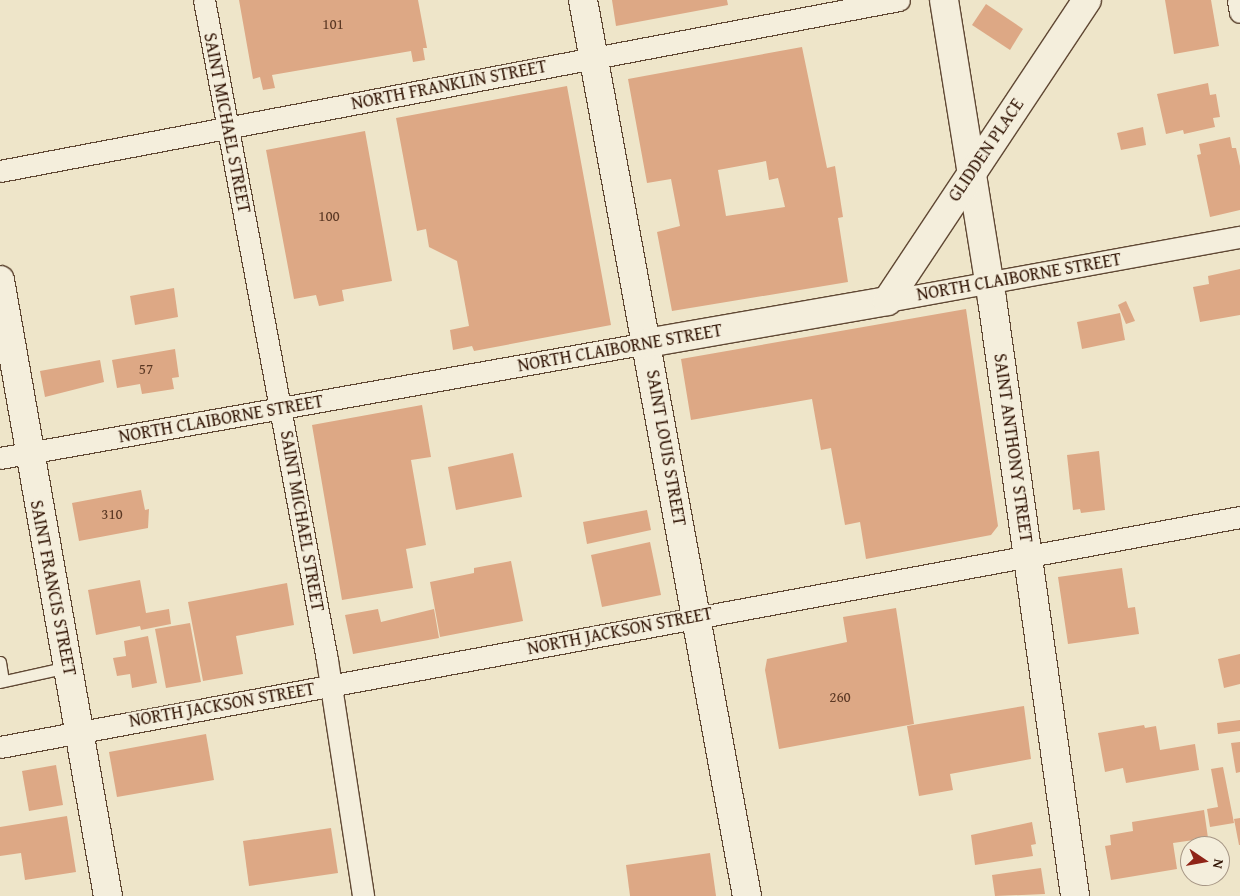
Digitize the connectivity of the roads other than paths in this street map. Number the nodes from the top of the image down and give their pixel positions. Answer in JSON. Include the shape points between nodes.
{"nodes":[{"id":1,"x":204,"y":0,"type":"edge"},
{"id":2,"x":583,"y":0,"type":"edge"},
{"id":3,"x":899,"y":0,"type":"edge"},
{"id":4,"x":944,"y":0,"type":"edge"},
{"id":5,"x":1087,"y":0,"type":"edge"},
{"id":6,"x":1238,"y":0,"type":"edge"},
{"id":7,"x":1240,"y":12,"type":"edge"},
{"id":8,"x":594,"y":58,"type":"junction"},
{"id":9,"x":227,"y":126,"type":"junction"},
{"id":10,"x":0,"y":171,"type":"edge"},
{"id":11,"x":972,"y":171,"type":"junction"},
{"id":12,"x":1240,"y":237,"type":"edge"},
{"id":13,"x":0,"y":280,"type":"edge"},
{"id":14,"x":989,"y":282,"type":"junction"},
{"id":15,"x":887,"y":301,"type":"junction"},
{"id":16,"x":646,"y":343,"type":"junction"},
{"id":17,"x":282,"y":408,"type":"junction"},
{"id":18,"x":29,"y":453,"type":"junction"},
{"id":19,"x":0,"y":458,"type":"edge"},
{"id":20,"x":1240,"y":517,"type":"edge"},
{"id":21,"x":1028,"y":555,"type":"junction"},
{"id":22,"x":696,"y":616,"type":"junction"},
{"id":23,"x":0,"y":662,"type":"edge"},
{"id":24,"x":68,"y":667,"type":"junction"},
{"id":25,"x":2,"y":681,"type":"edge"},
{"id":26,"x":331,"y":685,"type":"junction"},
{"id":27,"x":80,"y":732,"type":"junction"},
{"id":28,"x":0,"y":747,"type":"edge"},
{"id":29,"x":108,"y":896,"type":"edge"},
{"id":30,"x":363,"y":896,"type":"edge"},
{"id":31,"x":747,"y":896,"type":"edge"},
{"id":32,"x":1075,"y":896,"type":"edge"}],
"edges":[{"from":1,"to":9,"type":"street","name":"SAINT MICHAEL STREET"},
{"from":2,"to":8,"type":"street","name":"SAINT LOUIS STREET"},
{"from":3,"to":8,"type":"street","name":"NORTH FRANKLIN STREET"},
{"from":4,"to":11,"type":"street","name":"SAINT ANTHONY STREET"},
{"from":5,"to":11,"type":"street","name":"GLIDDEN PLACE"},
{"from":6,"to":7,"type":"street"},
{"from":8,"to":9,"type":"street","name":"NORTH FRANKLIN STREET"},
{"from":8,"to":16,"type":"street","name":"SAINT LOUIS STREET"},
{"from":9,"to":10,"type":"street","name":"NORTH FRANKLIN STREET"},
{"from":9,"to":17,"type":"street","name":"SAINT MICHAEL STREET"},
{"from":11,"to":14,"type":"street","name":"SAINT ANTHONY STREET"},
{"from":11,"to":15,"type":"street","name":"GLIDDEN PLACE"},
{"from":12,"to":14,"type":"street","name":"NORTH CLAIBORNE STREET"},
{"from":13,"to":18,"type":"street","name":"SAINT FRANCIS STREET"},
{"from":14,"to":15,"type":"street","name":"NORTH CLAIBORNE STREET"},
{"from":14,"to":21,"type":"street","name":"SAINT ANTHONY STREET"},
{"from":15,"to":16,"type":"street","name":"NORTH CLAIBORNE STREET"},
{"from":16,"to":17,"type":"street","name":"NORTH CLAIBORNE STREET"},
{"from":16,"to":22,"type":"street","name":"SAINT LOUIS STREET"},
{"from":17,"to":18,"type":"street","name":"NORTH CLAIBORNE STREET"},
{"from":17,"to":26,"type":"street","name":"SAINT MICHAEL STREET"},
{"from":18,"to":19,"type":"street","name":"NORTH CLAIBORNE STREET"},
{"from":18,"to":24,"type":"street","name":"SAINT FRANCIS STREET"},
{"from":20,"to":21,"type":"street","name":"NORTH JACKSON STREET"},
{"from":21,"to":22,"type":"street","name":"NORTH JACKSON STREET"},
{"from":21,"to":32,"type":"street","name":"SAINT ANTHONY STREET"},
{"from":22,"to":26,"type":"street","name":"NORTH JACKSON STREET"},
{"from":22,"to":31,"type":"street","name":"SAINT LOUIS STREET"},
{"from":23,"to":25,"type":"lane"},
{"from":24,"to":25,"type":"lane"},
{"from":24,"to":27,"type":"street","name":"SAINT FRANCIS STREET"},
{"from":26,"to":27,"type":"street","name":"NORTH JACKSON STREET"},
{"from":26,"to":30,"type":"street","name":"SAINT MICHAEL STREET"},
{"from":27,"to":28,"type":"street","name":"NORTH JACKSON STREET"},
{"from":27,"to":29,"type":"street","name":"SAINT FRANCIS STREET"}]}
